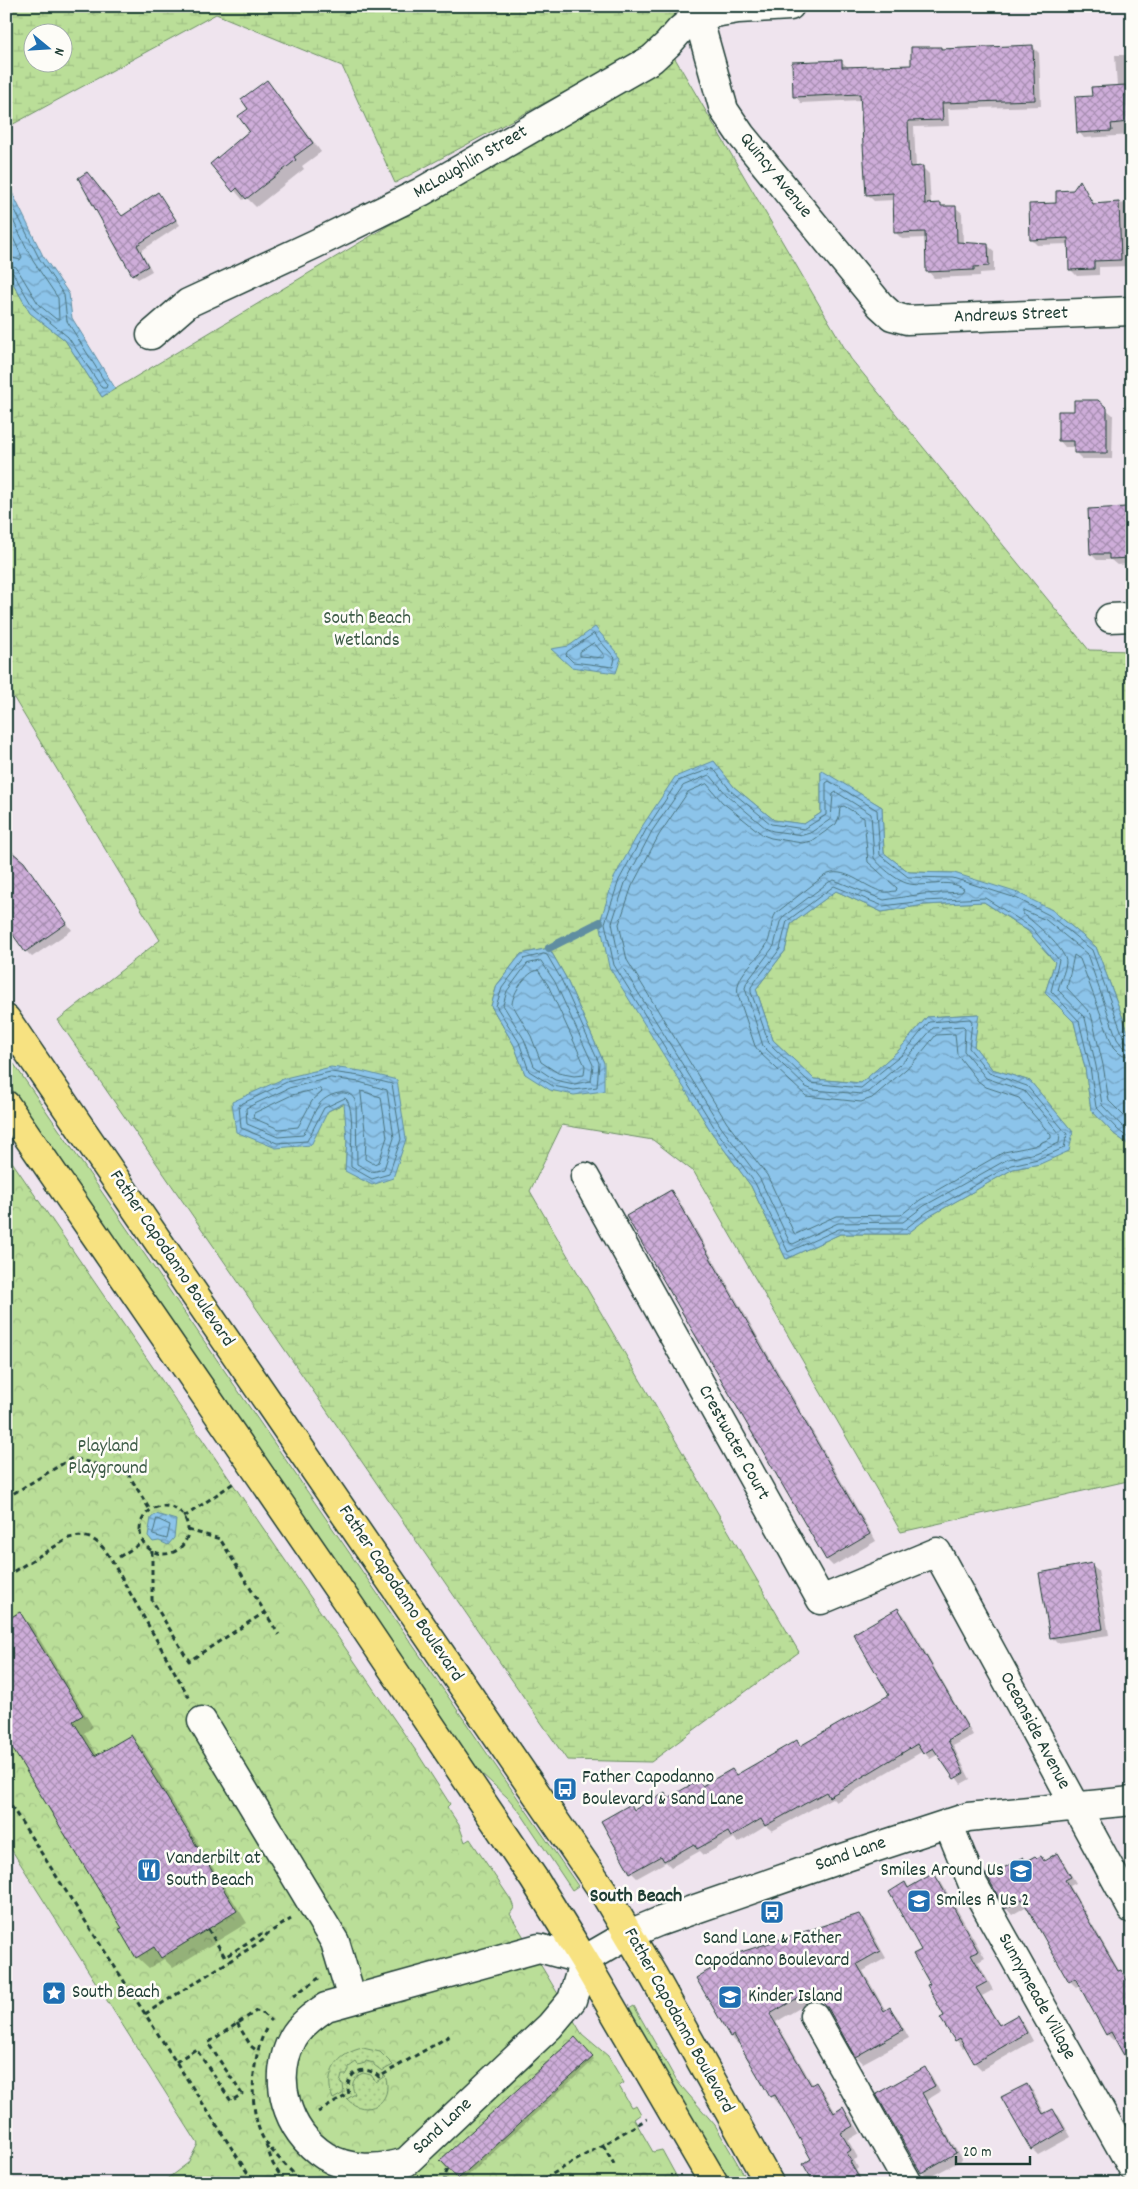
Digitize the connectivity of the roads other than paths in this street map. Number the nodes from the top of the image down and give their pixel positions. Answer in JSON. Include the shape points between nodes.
{"nodes":[{"id":1,"x":790,"y":6,"type":"edge"},
{"id":2,"x":696,"y":11,"type":"edge"},
{"id":3,"x":1132,"y":311,"type":"edge"},
{"id":4,"x":892,"y":316,"type":"joint"},
{"id":5,"x":151,"y":335,"type":"dead end"},
{"id":6,"x":6,"y":1019,"type":"edge"},
{"id":7,"x":6,"y":1105,"type":"edge"},
{"id":8,"x":585,"y":1177,"type":"dead end"},
{"id":9,"x":937,"y":1552,"type":"joint"},
{"id":10,"x":202,"y":1721,"type":"road end"},
{"id":11,"x":1132,"y":1801,"type":"edge"},
{"id":12,"x":1075,"y":1807,"type":"junction"},
{"id":13,"x":948,"y":1823,"type":"junction"},
{"id":14,"x":1132,"y":1909,"type":"edge"},
{"id":15,"x":629,"y":1934,"type":"junction"},
{"id":16,"x":584,"y":1960,"type":"junction"},
{"id":17,"x":352,"y":1999,"type":"junction"},
{"id":18,"x":814,"y":2016,"type":"dead end"},
{"id":19,"x":1132,"y":2166,"type":"edge"},
{"id":20,"x":714,"y":2183,"type":"edge"},
{"id":21,"x":769,"y":2183,"type":"edge"},
{"id":22,"x":908,"y":2183,"type":"edge"}],
"edges":[{"from":1,"to":2,"type":"street"},
{"from":2,"to":4,"type":"street","name":"Quincy Avenue","via":[[724,110]]},
{"from":2,"to":5,"type":"street","name":"McLaughlin Street","via":[[663,49],[643,64],[421,192],[188,303]]},
{"from":3,"to":4,"type":"street","name":"Andrews Street","via":[[908,320]]},
{"from":6,"to":15,"type":"main road","name":"Father Capodanno Boulevard","via":[[603,1891]]},
{"from":7,"to":16,"type":"main road","via":[[436,1732]]},
{"from":8,"to":9,"type":"street","name":"Crestwater Court","via":[[821,1600]]},
{"from":9,"to":12,"type":"street","name":"Oceanside Avenue"},
{"from":10,"to":17,"type":"street","via":[[335,1942]]},
{"from":11,"to":12,"type":"street","name":"Sand Lane"},
{"from":12,"to":13,"type":"street","name":"Sand Lane","via":[[968,1817]]},
{"from":12,"to":14,"type":"street","name":"Oceanside Avenue"},
{"from":13,"to":15,"type":"street","name":"Sand Lane","via":[[834,1860]]},
{"from":13,"to":19,"type":"street","name":"Sunnymeade Village","via":[[972,1882]]},
{"from":15,"to":16,"type":"street","name":"Sand Lane"},
{"from":15,"to":21,"type":"main road","name":"Father Capodanno Boulevard"},
{"from":16,"to":17,"type":"street","name":"Sand Lane","via":[[540,1948]]},
{"from":16,"to":17,"type":"street","name":"Sand Lane","via":[[572,2000],[550,2026],[406,2162],[391,2167],[349,2165],[325,2156],[295,2125],[284,2099],[282,2076],[285,2056],[294,2037],[308,2019],[326,2007]]},
{"from":16,"to":20,"type":"main road"},
{"from":18,"to":22,"type":"street"}]}
